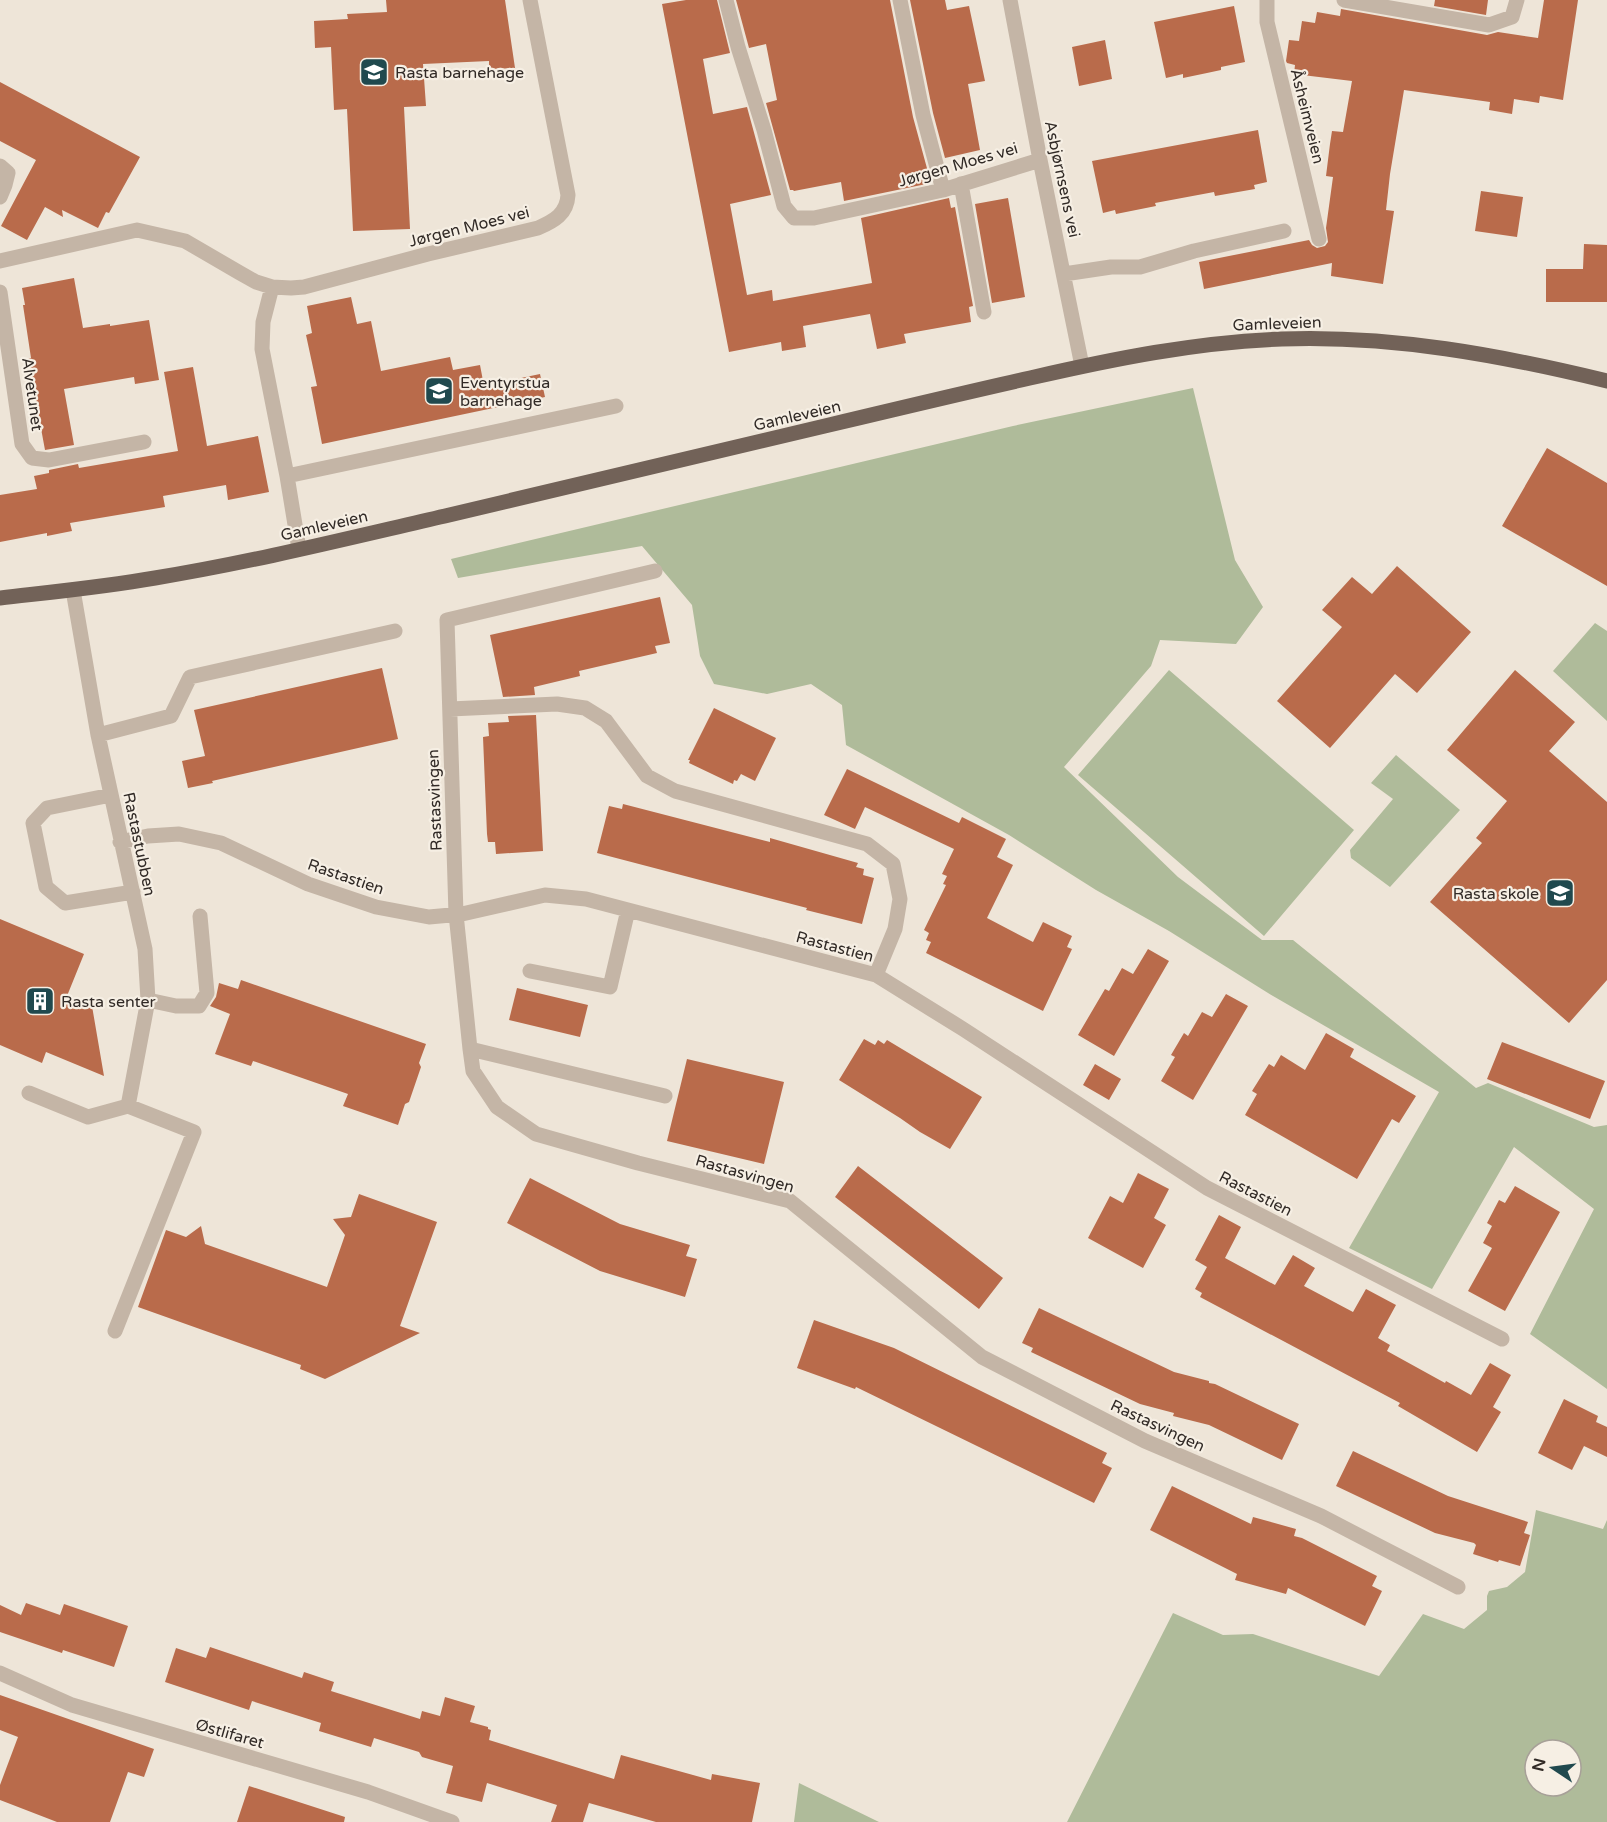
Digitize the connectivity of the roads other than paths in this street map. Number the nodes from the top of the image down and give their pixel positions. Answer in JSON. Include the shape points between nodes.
{"nodes":[{"id":1,"x":530,"y":0,"type":"edge"},
{"id":2,"x":726,"y":0,"type":"edge"},
{"id":3,"x":900,"y":0,"type":"edge"},
{"id":4,"x":1010,"y":0,"type":"edge"},
{"id":5,"x":1267,"y":0,"type":"edge"},
{"id":6,"x":1344,"y":0,"type":"edge"},
{"id":7,"x":1517,"y":0,"type":"edge"},
{"id":8,"x":1040,"y":160,"type":"junction"},
{"id":9,"x":0,"y":166,"type":"edge"},
{"id":10,"x":961,"y":184,"type":"junction"},
{"id":11,"x":943,"y":190,"type":"junction"},
{"id":12,"x":0,"y":197,"type":"edge"},
{"id":13,"x":1284,"y":231,"type":"dead end"},
{"id":14,"x":1319,"y":239,"type":"dead end"},
{"id":15,"x":0,"y":261,"type":"edge"},
{"id":16,"x":1064,"y":274,"type":"junction"},
{"id":17,"x":272,"y":287,"type":"junction"},
{"id":18,"x":0,"y":292,"type":"edge"},
{"id":19,"x":984,"y":312,"type":"dead end"},
{"id":20,"x":1082,"y":366,"type":"junction"},
{"id":21,"x":1607,"y":381,"type":"edge"},
{"id":22,"x":616,"y":406,"type":"dead end"},
{"id":23,"x":144,"y":442,"type":"dead end"},
{"id":24,"x":287,"y":476,"type":"junction"},
{"id":25,"x":299,"y":549,"type":"junction"},
{"id":26,"x":655,"y":571,"type":"dead end"},
{"id":27,"x":73,"y":590,"type":"junction"},
{"id":28,"x":0,"y":598,"type":"edge"},
{"id":29,"x":395,"y":631,"type":"dead end"},
{"id":30,"x":450,"y":709,"type":"junction"},
{"id":31,"x":98,"y":735,"type":"junction"},
{"id":32,"x":111,"y":795,"type":"junction"},
{"id":33,"x":120,"y":842,"type":"junction"},
{"id":34,"x":133,"y":892,"type":"junction"},
{"id":35,"x":628,"y":910,"type":"junction"},
{"id":36,"x":456,"y":914,"type":"junction"},
{"id":37,"x":200,"y":916,"type":"dead end"},
{"id":38,"x":530,"y":970,"type":"dead end"},
{"id":39,"x":876,"y":975,"type":"junction"},
{"id":40,"x":148,"y":1000,"type":"junction"},
{"id":41,"x":470,"y":1049,"type":"junction"},
{"id":42,"x":30,"y":1093,"type":"dead end"},
{"id":43,"x":664,"y":1096,"type":"dead end"},
{"id":44,"x":128,"y":1106,"type":"junction"},
{"id":45,"x":115,"y":1331,"type":"dead end"},
{"id":46,"x":1502,"y":1339,"type":"dead end"},
{"id":47,"x":1458,"y":1587,"type":"dead end"},
{"id":48,"x":0,"y":1673,"type":"edge"},
{"id":49,"x":452,"y":1822,"type":"edge"}],
"edges":[{"from":1,"to":17,"type":"street","name":"Jørgen Moes vei","via":[[568,195],[559,217],[538,228],[304,287]]},
{"from":2,"to":11,"type":"street","name":"Jørgen Moes vei","via":[[784,206],[794,218],[814,218]]},
{"from":3,"to":11,"type":"street"},
{"from":4,"to":8,"type":"street","name":"Asbjørnsens vei"},
{"from":5,"to":14,"type":"street","name":"Åsheimveien","via":[[1267,22]]},
{"from":6,"to":7,"type":"street","via":[[1489,25],[1512,17]]},
{"from":8,"to":10,"type":"street","name":"Jørgen Moes vei"},
{"from":8,"to":16,"type":"street","name":"Asbjørnsens vei"},
{"from":9,"to":12,"type":"street","via":[[8,173]]},
{"from":10,"to":11,"type":"street","name":"Jørgen Moes vei"},
{"from":10,"to":19,"type":"street"},
{"from":13,"to":16,"type":"street","via":[[1140,267]]},
{"from":15,"to":17,"type":"street","name":"Jørgen Moes vei","via":[[137,230],[185,241],[256,282]]},
{"from":16,"to":20,"type":"street","name":"Asbjørnsens vei"},
{"from":17,"to":24,"type":"street","via":[[263,322],[262,349]]},
{"from":18,"to":23,"type":"street","name":"Alvetunet","via":[[22,444],[32,458],[49,460]]},
{"from":20,"to":21,"type":"main road","name":"Gamleveien","via":[[1235,342],[1323,339],[1436,347]]},
{"from":20,"to":25,"type":"main road","name":"Gamleveien"},
{"from":22,"to":24,"type":"street"},
{"from":24,"to":25,"type":"street"},
{"from":25,"to":27,"type":"main road","name":"Gamleveien","via":[[158,578]]},
{"from":26,"to":30,"type":"street","name":"Rastasvingen","via":[[447,620]]},
{"from":27,"to":28,"type":"main road","name":"Gamleveien"},
{"from":27,"to":31,"type":"street","name":"Rastastubben"},
{"from":29,"to":31,"type":"street","via":[[190,677],[171,716]]},
{"from":30,"to":36,"type":"street","name":"Rastasvingen"},
{"from":30,"to":39,"type":"street","via":[[558,704],[585,708],[606,721],[647,776],[675,791],[867,843],[893,864],[900,899],[895,929]]},
{"from":31,"to":32,"type":"street","name":"Rastastubben"},
{"from":32,"to":33,"type":"street","name":"Rastastubben"},
{"from":32,"to":34,"type":"street","via":[[47,808],[33,823],[46,887],[66,903]]},
{"from":33,"to":34,"type":"street","name":"Rastastubben"},
{"from":33,"to":36,"type":"street","name":"Rastastien","via":[[179,834],[221,843],[308,884],[376,907],[429,917]]},
{"from":34,"to":40,"type":"street","name":"Rastastubben","via":[[145,949]]},
{"from":35,"to":36,"type":"street","name":"Rastastien","via":[[586,899],[545,895]]},
{"from":35,"to":38,"type":"street","via":[[610,987]]},
{"from":35,"to":39,"type":"street","name":"Rastastien"},
{"from":36,"to":41,"type":"street","name":"Rastasvingen"},
{"from":37,"to":40,"type":"street","via":[[207,993],[198,1006]]},
{"from":39,"to":46,"type":"street","name":"Rastastien","via":[[1207,1188]]},
{"from":40,"to":44,"type":"street","name":"Rastastubben"},
{"from":41,"to":43,"type":"street"},
{"from":41,"to":47,"type":"street","name":"Rastasvingen","via":[[473,1071],[497,1107],[536,1134],[790,1201],[982,1357],[1145,1441],[1321,1516]]},
{"from":42,"to":44,"type":"street","via":[[88,1117]]},
{"from":44,"to":45,"type":"street","via":[[194,1132]]},
{"from":48,"to":49,"type":"street","name":"Østlifaret","via":[[72,1705],[368,1792]]}]}
